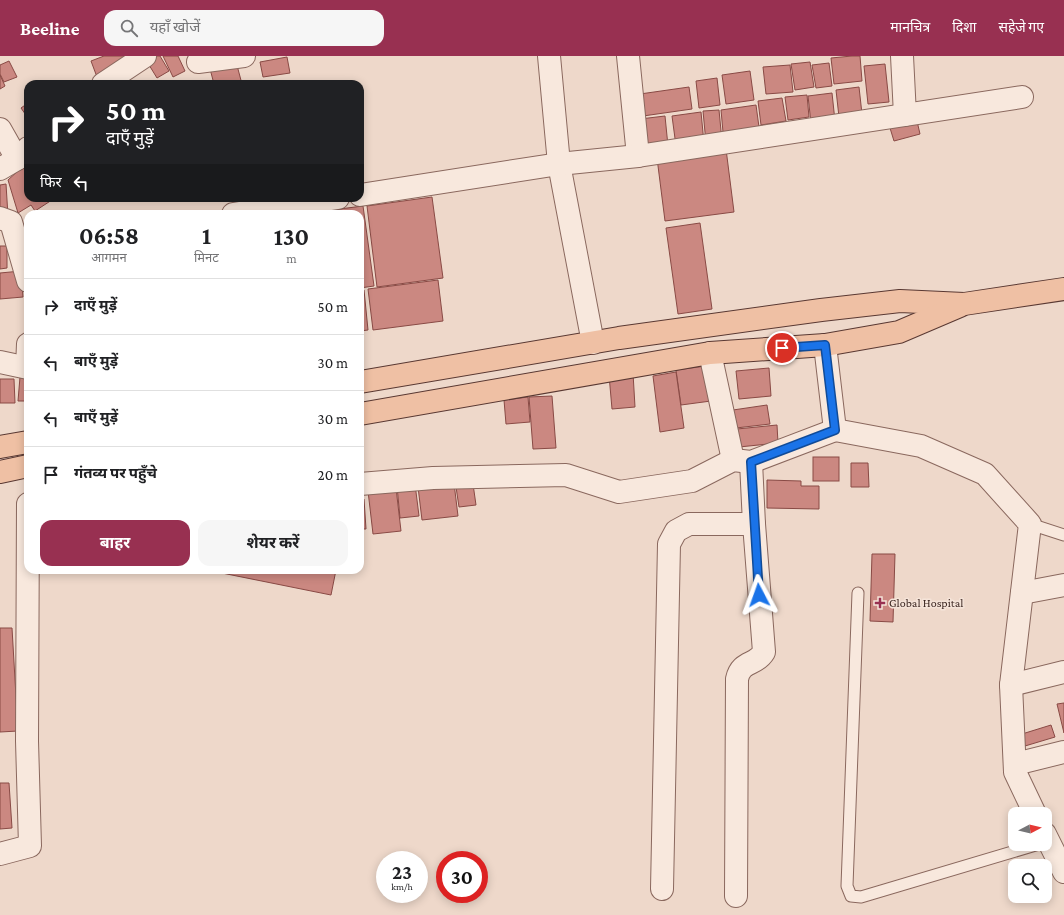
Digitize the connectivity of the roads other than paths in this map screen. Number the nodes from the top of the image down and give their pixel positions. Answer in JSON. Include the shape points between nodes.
{"nodes":[{"id":1,"x":145,"y":56,"type":"edge"},
{"id":2,"x":244,"y":56,"type":"edge"},
{"id":3,"x":549,"y":56,"type":"edge"},
{"id":4,"x":628,"y":56,"type":"edge"},
{"id":5,"x":902,"y":56,"type":"edge"},
{"id":6,"x":198,"y":62,"type":"dead end"},
{"id":7,"x":109,"y":80,"type":"edge"},
{"id":8,"x":1022,"y":97,"type":"dead end"},
{"id":9,"x":905,"y":115,"type":"junction"},
{"id":10,"x":0,"y":129,"type":"edge"},
{"id":11,"x":638,"y":156,"type":"junction"},
{"id":12,"x":15,"y":159,"type":"edge"},
{"id":13,"x":559,"y":164,"type":"junction"},
{"id":14,"x":364,"y":194,"type":"edge"},
{"id":15,"x":312,"y":202,"type":"edge"},
{"id":16,"x":259,"y":210,"type":"edge"},
{"id":17,"x":0,"y":218,"type":"edge"},
{"id":18,"x":24,"y":268,"type":"edge"},
{"id":19,"x":1064,"y":289,"type":"edge"},
{"id":20,"x":964,"y":304,"type":"junction"},
{"id":21,"x":593,"y":344,"type":"junction"},
{"id":22,"x":825,"y":345,"type":"junction"},
{"id":23,"x":710,"y":353,"type":"junction"},
{"id":24,"x":0,"y":362,"type":"edge"},
{"id":25,"x":24,"y":366,"type":"edge"},
{"id":26,"x":364,"y":381,"type":"edge"},
{"id":27,"x":364,"y":413,"type":"edge"},
{"id":28,"x":835,"y":430,"type":"junction"},
{"id":29,"x":24,"y":443,"type":"edge"},
{"id":30,"x":0,"y":447,"type":"edge"},
{"id":31,"x":742,"y":461,"type":"junction"},
{"id":32,"x":24,"y":467,"type":"edge"},
{"id":33,"x":0,"y":472,"type":"edge"},
{"id":34,"x":364,"y":484,"type":"edge"},
{"id":35,"x":754,"y":524,"type":"junction"},
{"id":36,"x":1030,"y":524,"type":"junction"},
{"id":37,"x":1064,"y":535,"type":"edge"},
{"id":38,"x":28,"y":574,"type":"edge"},
{"id":39,"x":1064,"y":585,"type":"edge"},
{"id":40,"x":858,"y":593,"type":"dead end"},
{"id":41,"x":1022,"y":593,"type":"junction"},
{"id":42,"x":1064,"y":672,"type":"edge"},
{"id":43,"x":1011,"y":685,"type":"junction"},
{"id":44,"x":1064,"y":752,"type":"edge"},
{"id":45,"x":1015,"y":764,"type":"junction"},
{"id":46,"x":1032,"y":807,"type":"edge"},
{"id":47,"x":1052,"y":849,"type":"edge"},
{"id":48,"x":1022,"y":851,"type":"edge"},
{"id":49,"x":0,"y":854,"type":"edge"},
{"id":50,"x":1064,"y":872,"type":"edge"},
{"id":51,"x":662,"y":889,"type":"dead end"},
{"id":52,"x":736,"y":896,"type":"dead end"}],
"edges":[{"from":1,"to":7,"type":"street"},
{"from":2,"to":6,"type":"street"},
{"from":3,"to":13,"type":"street"},
{"from":4,"to":11,"type":"street"},
{"from":5,"to":9,"type":"street"},
{"from":8,"to":9,"type":"street"},
{"from":9,"to":11,"type":"street"},
{"from":10,"to":12,"type":"street"},
{"from":11,"to":13,"type":"street"},
{"from":13,"to":14,"type":"street"},
{"from":13,"to":21,"type":"street"},
{"from":15,"to":16,"type":"street"},
{"from":17,"to":18,"type":"street","via":[[10,222]]},
{"from":19,"to":20,"type":"main road"},
{"from":20,"to":21,"type":"main road","via":[[900,301],[619,338]]},
{"from":20,"to":22,"type":"main road","via":[[899,332]]},
{"from":21,"to":26,"type":"main road"},
{"from":22,"to":23,"type":"main road"},
{"from":22,"to":28,"type":"street"},
{"from":23,"to":27,"type":"main road"},
{"from":23,"to":31,"type":"street"},
{"from":24,"to":25,"type":"street"},
{"from":28,"to":31,"type":"street"},
{"from":28,"to":36,"type":"street","via":[[920,446],[985,474]]},
{"from":29,"to":30,"type":"main road"},
{"from":31,"to":34,"type":"street","via":[[692,481],[619,492],[566,474]]},
{"from":31,"to":35,"type":"street"},
{"from":32,"to":33,"type":"main road"},
{"from":35,"to":51,"type":"street","via":[[689,524],[676,532],[669,544]]},
{"from":35,"to":52,"type":"street","via":[[764,652],[741,668],[737,679]]},
{"from":36,"to":37,"type":"lane"},
{"from":36,"to":41,"type":"street"},
{"from":38,"to":49,"type":"street","via":[[27,741],[30,846]]},
{"from":39,"to":41,"type":"street"},
{"from":40,"to":48,"type":"lane","via":[[847,886],[851,896],[861,898]]},
{"from":41,"to":43,"type":"street"},
{"from":42,"to":43,"type":"street"},
{"from":43,"to":45,"type":"street"},
{"from":44,"to":45,"type":"street"},
{"from":45,"to":46,"type":"street","via":[[1015,772]]},
{"from":47,"to":50,"type":"street"}]}
